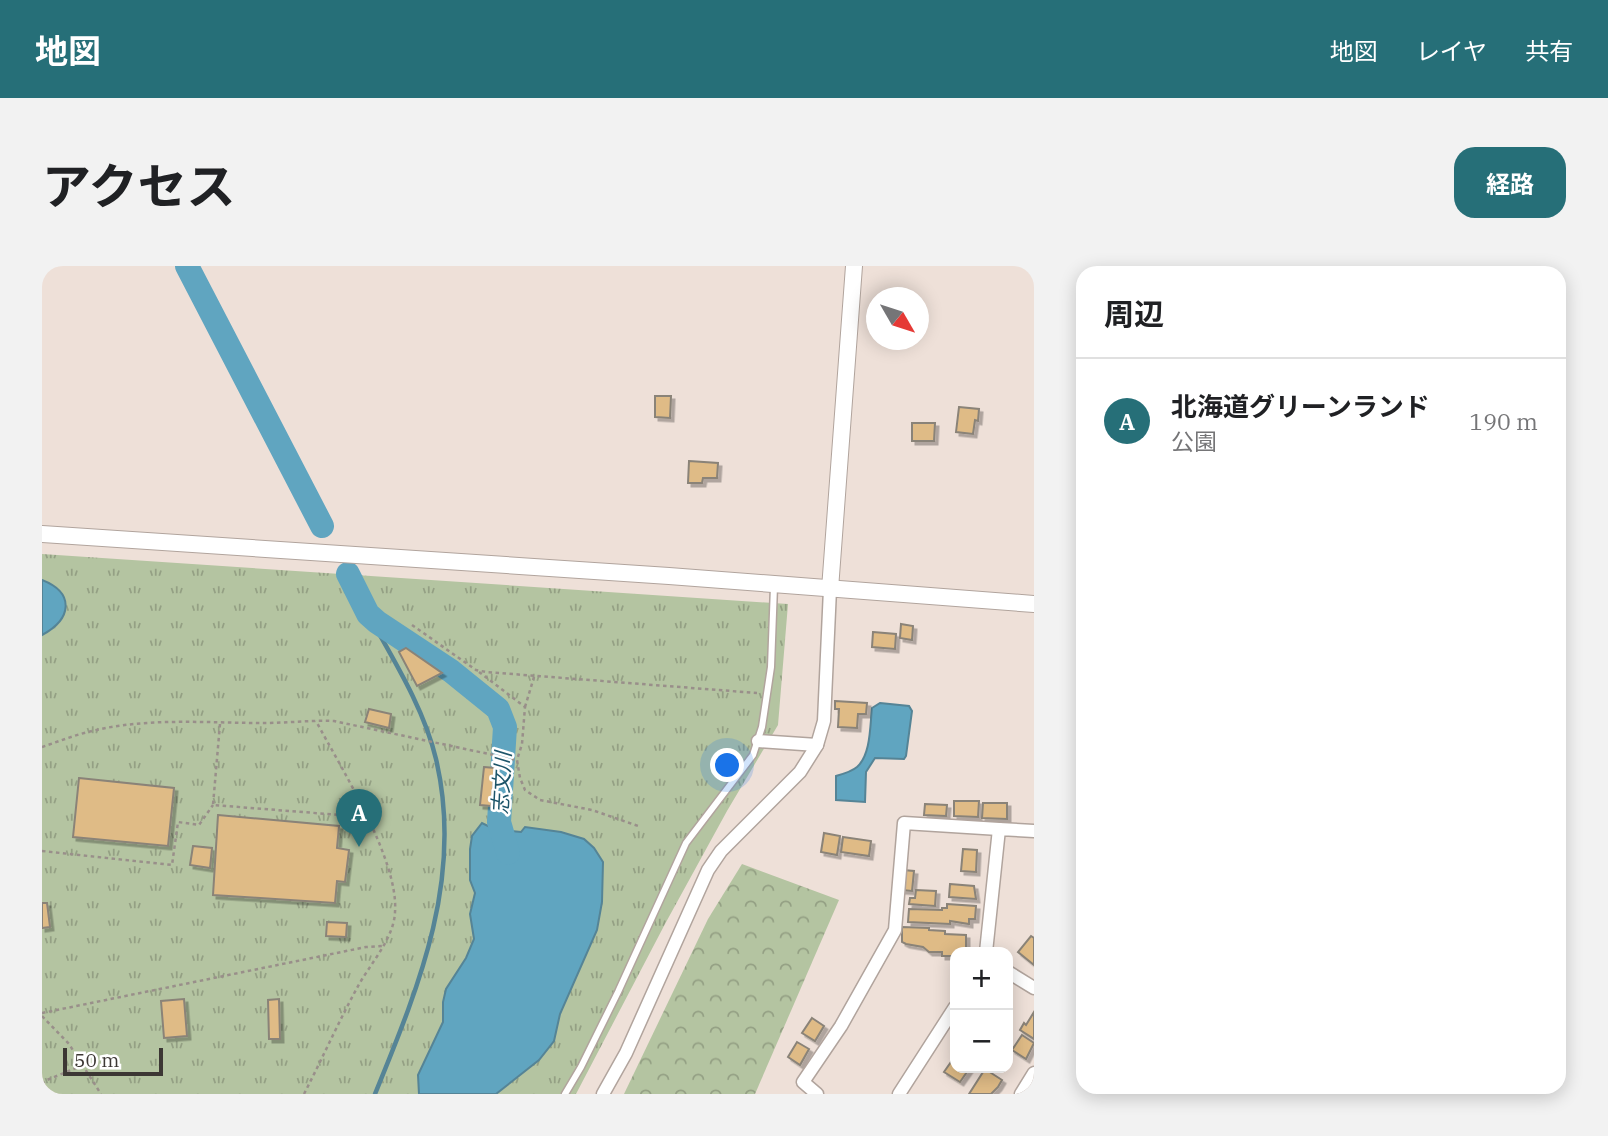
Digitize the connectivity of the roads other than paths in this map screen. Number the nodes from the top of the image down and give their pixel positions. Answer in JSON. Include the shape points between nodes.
{"nodes":[{"id":1,"x":854,"y":266,"type":"edge"},
{"id":2,"x":42,"y":534,"type":"edge"},
{"id":3,"x":774,"y":584,"type":"junction"},
{"id":4,"x":830,"y":589,"type":"junction"},
{"id":5,"x":1034,"y":604,"type":"edge"},
{"id":6,"x":758,"y":741,"type":"junction"},
{"id":7,"x":817,"y":745,"type":"junction"},
{"id":8,"x":999,"y":829,"type":"junction"},
{"id":9,"x":1034,"y":831,"type":"edge"},
{"id":10,"x":987,"y":947,"type":"edge"},
{"id":11,"x":1013,"y":975,"type":"edge"},
{"id":12,"x":1034,"y":988,"type":"edge"},
{"id":13,"x":953,"y":1010,"type":"edge"},
{"id":14,"x":1034,"y":1073,"type":"edge"},
{"id":15,"x":565,"y":1094,"type":"edge"},
{"id":16,"x":603,"y":1094,"type":"edge"},
{"id":17,"x":817,"y":1094,"type":"edge"},
{"id":18,"x":899,"y":1094,"type":"edge"},
{"id":19,"x":1021,"y":1094,"type":"edge"}],
"edges":[{"from":1,"to":4,"type":"street"},
{"from":2,"to":3,"type":"street"},
{"from":3,"to":4,"type":"street"},
{"from":3,"to":6,"type":"lane","via":[[771,667]]},
{"from":4,"to":5,"type":"street"},
{"from":4,"to":7,"type":"street","via":[[824,721]]},
{"from":6,"to":7,"type":"street"},
{"from":6,"to":15,"type":"lane","via":[[737,778],[686,842],[613,1003]]},
{"from":7,"to":16,"type":"street","via":[[794,779],[732,839],[708,870]]},
{"from":8,"to":9,"type":"street"},
{"from":8,"to":10,"type":"street"},
{"from":8,"to":17,"type":"street","via":[[904,822],[895,930],[841,1026],[803,1082]]},
{"from":11,"to":12,"type":"street"},
{"from":13,"to":18,"type":"street"},
{"from":14,"to":19,"type":"street"}]}
